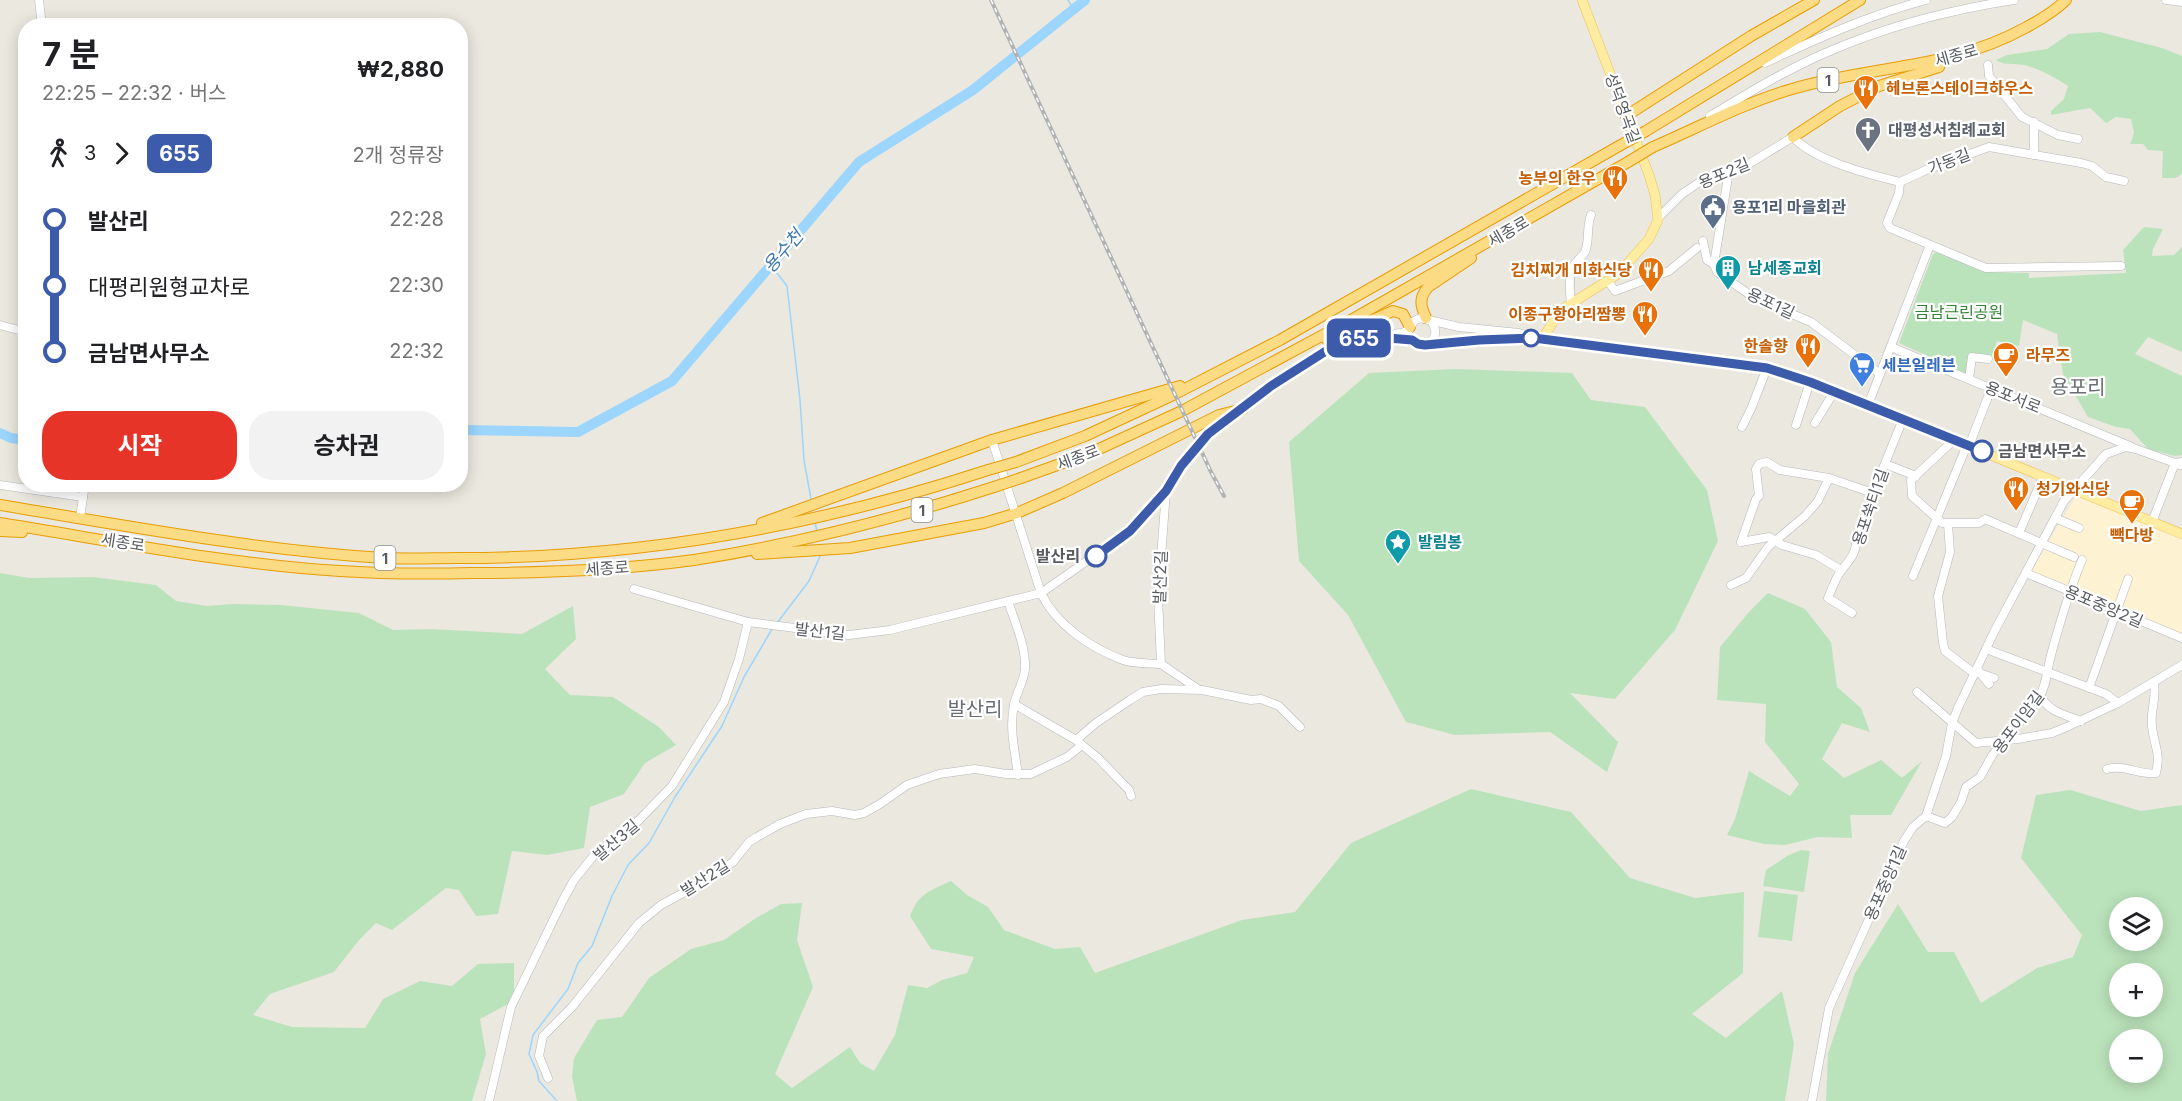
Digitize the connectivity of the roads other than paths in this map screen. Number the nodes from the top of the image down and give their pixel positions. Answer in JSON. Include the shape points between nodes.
{"nodes":[{"id":1,"x":39,"y":0,"type":"edge"},
{"id":2,"x":1582,"y":0,"type":"edge"},
{"id":3,"x":1814,"y":0,"type":"edge"},
{"id":4,"x":1860,"y":0,"type":"edge"},
{"id":5,"x":1926,"y":0,"type":"edge"},
{"id":6,"x":2014,"y":0,"type":"edge"},
{"id":7,"x":2066,"y":0,"type":"edge"},
{"id":8,"x":2166,"y":0,"type":"edge"},
{"id":9,"x":2182,"y":2,"type":"edge"},
{"id":10,"x":41,"y":18,"type":"edge"},
{"id":11,"x":1994,"y":44,"type":"junction"},
{"id":12,"x":1988,"y":65,"type":"dead end"},
{"id":13,"x":1684,"y":106,"type":"junction"},
{"id":14,"x":1626,"y":116,"type":"junction"},
{"id":15,"x":2034,"y":122,"type":"junction"},
{"id":16,"x":1792,"y":136,"type":"junction"},
{"id":17,"x":2078,"y":139,"type":"dead end"},
{"id":18,"x":1670,"y":140,"type":"junction"},
{"id":19,"x":2034,"y":155,"type":"junction"},
{"id":20,"x":1729,"y":171,"type":"junction"},
{"id":21,"x":2124,"y":181,"type":"dead end"},
{"id":22,"x":1900,"y":182,"type":"junction"},
{"id":23,"x":1535,"y":215,"type":"junction"},
{"id":24,"x":1591,"y":215,"type":"dead end"},
{"id":25,"x":1658,"y":218,"type":"junction"},
{"id":26,"x":1930,"y":245,"type":"junction"},
{"id":27,"x":1714,"y":264,"type":"junction"},
{"id":28,"x":2121,"y":266,"type":"dead end"},
{"id":29,"x":1608,"y":281,"type":"junction"},
{"id":30,"x":1571,"y":304,"type":"junction"},
{"id":31,"x":1428,"y":320,"type":"junction"},
{"id":32,"x":0,"y":325,"type":"edge"},
{"id":33,"x":1409,"y":328,"type":"junction"},
{"id":34,"x":18,"y":330,"type":"edge"},
{"id":35,"x":1365,"y":336,"type":"junction"},
{"id":36,"x":1538,"y":338,"type":"junction"},
{"id":37,"x":1412,"y":340,"type":"junction"},
{"id":38,"x":1429,"y":344,"type":"junction"},
{"id":39,"x":1890,"y":347,"type":"junction"},
{"id":40,"x":1285,"y":356,"type":"junction"},
{"id":41,"x":1988,"y":359,"type":"dead end"},
{"id":42,"x":1767,"y":368,"type":"junction"},
{"id":43,"x":1880,"y":374,"type":"junction"},
{"id":44,"x":1204,"y":379,"type":"junction"},
{"id":45,"x":1969,"y":379,"type":"junction"},
{"id":46,"x":1810,"y":382,"type":"junction"},
{"id":47,"x":1991,"y":388,"type":"junction"},
{"id":48,"x":1834,"y":392,"type":"junction"},
{"id":49,"x":1868,"y":405,"type":"junction"},
{"id":50,"x":1243,"y":409,"type":"junction"},
{"id":51,"x":1903,"y":418,"type":"junction"},
{"id":52,"x":1815,"y":423,"type":"dead end"},
{"id":53,"x":1796,"y":425,"type":"dead end"},
{"id":54,"x":1742,"y":427,"type":"dead end"},
{"id":55,"x":992,"y":440,"type":"junction"},
{"id":56,"x":1954,"y":440,"type":"junction"},
{"id":57,"x":1968,"y":446,"type":"junction"},
{"id":58,"x":2136,"y":449,"type":"junction"},
{"id":59,"x":1885,"y":464,"type":"junction"},
{"id":60,"x":2180,"y":464,"type":"edge"},
{"id":61,"x":1916,"y":476,"type":"junction"},
{"id":62,"x":2043,"y":477,"type":"junction"},
{"id":63,"x":1829,"y":478,"type":"junction"},
{"id":64,"x":0,"y":485,"type":"edge"},
{"id":65,"x":18,"y":488,"type":"edge"},
{"id":66,"x":2074,"y":490,"type":"junction"},
{"id":67,"x":1166,"y":491,"type":"junction"},
{"id":68,"x":48,"y":492,"type":"edge"},
{"id":69,"x":84,"y":492,"type":"edge"},
{"id":70,"x":1873,"y":493,"type":"junction"},
{"id":71,"x":83,"y":497,"type":"junction"},
{"id":72,"x":0,"y":505,"type":"edge"},
{"id":73,"x":1017,"y":513,"type":"junction"},
{"id":74,"x":80,"y":518,"type":"junction"},
{"id":75,"x":791,"y":518,"type":"junction"},
{"id":76,"x":2055,"y":518,"type":"junction"},
{"id":77,"x":1937,"y":519,"type":"junction"},
{"id":78,"x":2152,"y":522,"type":"junction"},
{"id":79,"x":0,"y":523,"type":"edge"},
{"id":80,"x":1948,"y":524,"type":"junction"},
{"id":81,"x":2079,"y":528,"type":"dead end"},
{"id":82,"x":0,"y":531,"type":"edge"},
{"id":83,"x":2019,"y":533,"type":"junction"},
{"id":84,"x":2182,"y":534,"type":"edge"},
{"id":85,"x":94,"y":538,"type":"junction"},
{"id":86,"x":1776,"y":540,"type":"junction"},
{"id":87,"x":2042,"y":542,"type":"junction"},
{"id":88,"x":799,"y":546,"type":"junction"},
{"id":89,"x":1841,"y":570,"type":"junction"},
{"id":90,"x":2026,"y":573,"type":"junction"},
{"id":91,"x":1913,"y":576,"type":"dead end"},
{"id":92,"x":2128,"y":579,"type":"dead end"},
{"id":93,"x":1731,"y":585,"type":"dead end"},
{"id":94,"x":634,"y":589,"type":"dead end"},
{"id":95,"x":2070,"y":589,"type":"junction"},
{"id":96,"x":1041,"y":593,"type":"junction"},
{"id":97,"x":1008,"y":602,"type":"junction"},
{"id":98,"x":2118,"y":611,"type":"junction"},
{"id":99,"x":1852,"y":613,"type":"dead end"},
{"id":100,"x":748,"y":622,"type":"junction"},
{"id":101,"x":2182,"y":639,"type":"edge"},
{"id":102,"x":1986,"y":649,"type":"junction"},
{"id":103,"x":1161,"y":664,"type":"junction"},
{"id":104,"x":2182,"y":665,"type":"edge"},
{"id":105,"x":2048,"y":671,"type":"junction"},
{"id":106,"x":1978,"y":672,"type":"junction"},
{"id":107,"x":1991,"y":681,"type":"dead end"},
{"id":108,"x":2154,"y":683,"type":"junction"},
{"id":109,"x":2089,"y":688,"type":"junction"},
{"id":110,"x":1202,"y":690,"type":"junction"},
{"id":111,"x":1917,"y":692,"type":"dead end"},
{"id":112,"x":2040,"y":696,"type":"junction"},
{"id":113,"x":2118,"y":703,"type":"junction"},
{"id":114,"x":1014,"y":704,"type":"junction"},
{"id":115,"x":2081,"y":721,"type":"junction"},
{"id":116,"x":1952,"y":723,"type":"junction"},
{"id":117,"x":1300,"y":727,"type":"dead end"},
{"id":118,"x":2003,"y":741,"type":"junction"},
{"id":119,"x":1079,"y":743,"type":"junction"},
{"id":120,"x":2107,"y":769,"type":"dead end"},
{"id":121,"x":1018,"y":775,"type":"junction"},
{"id":122,"x":1131,"y":796,"type":"dead end"},
{"id":123,"x":1926,"y":816,"type":"junction"},
{"id":124,"x":548,"y":1078,"type":"dead end"},
{"id":125,"x":489,"y":1101,"type":"edge"},
{"id":126,"x":1812,"y":1101,"type":"edge"}],
"edges":[{"from":1,"to":10,"type":"street"},
{"from":2,"to":14,"type":"main road","name":"성덕영곡길"},
{"from":3,"to":14,"type":"highway"},
{"from":4,"to":13,"type":"highway","name":"세종로","number":"1"},
{"from":5,"to":13,"type":"street","via":[[1814,40]]},
{"from":6,"to":18,"type":"street","via":[[1964,8],[1861,38],[1760,87]]},
{"from":7,"to":11,"type":"highway","name":"세종로","number":"1","via":[[2047,16]]},
{"from":8,"to":9,"type":"street"},
{"from":11,"to":16,"type":"highway","via":[[1961,60],[1879,86]]},
{"from":11,"to":18,"type":"highway","name":"세종로","number":"1","via":[[1942,60],[1794,88]]},
{"from":12,"to":15,"type":"street","via":[[1989,76],[2022,117]]},
{"from":13,"to":44,"type":"highway","name":"세종로","number":"1","bridge":true,"via":[[1280,340]]},
{"from":14,"to":25,"type":"main road","name":"성덕영곡길","via":[[1655,195]]},
{"from":15,"to":17,"type":"street","via":[[2058,135]]},
{"from":15,"to":19,"type":"street"},
{"from":16,"to":20,"type":"street","name":"용포2길","via":[[1747,165]]},
{"from":16,"to":22,"type":"street","via":[[1802,146],[1844,165]]},
{"from":18,"to":23,"type":"highway","name":"세종로","number":"1","bridge":true},
{"from":19,"to":21,"type":"street","name":"가동길","via":[[2081,162],[2106,177]]},
{"from":19,"to":22,"type":"street","name":"가동길","via":[[1989,147]]},
{"from":20,"to":25,"type":"street","name":"용포2길","via":[[1710,176],[1693,187]]},
{"from":20,"to":27,"type":"street"},
{"from":22,"to":26,"type":"street","via":[[1887,223],[1890,228]]},
{"from":23,"to":31,"type":"highway","via":[[1428,287],[1420,305]]},
{"from":23,"to":40,"type":"highway","name":"세종로","number":"1"},
{"from":24,"to":30,"type":"street","via":[[1585,252],[1574,267],[1570,282]]},
{"from":25,"to":29,"type":"main road","name":"용포2길","via":[[1649,239]]},
{"from":26,"to":28,"type":"street","via":[[1986,268]]},
{"from":26,"to":39,"type":"street"},
{"from":27,"to":29,"type":"street","via":[[1707,260],[1700,245],[1669,271],[1615,291]]},
{"from":27,"to":43,"type":"street","name":"용포1길","via":[[1717,272],[1749,294],[1811,322]]},
{"from":29,"to":30,"type":"main road","name":"용포2길"},
{"from":30,"to":36,"type":"main road","name":"용포2길"},
{"from":31,"to":33,"type":"street","via":[[1414,321]]},
{"from":31,"to":36,"type":"street"},
{"from":31,"to":38,"type":"street","via":[[1436,332]]},
{"from":32,"to":34,"type":"street"},
{"from":33,"to":35,"type":"street","via":[[1393,335]]},
{"from":33,"to":37,"type":"street"},
{"from":33,"to":40,"type":"highway","via":[[1403,314],[1393,311]]},
{"from":35,"to":37,"type":"street"},
{"from":35,"to":50,"type":"street","name":"발산1길","via":[[1326,351]]},
{"from":36,"to":38,"type":"street"},
{"from":36,"to":42,"type":"main road"},
{"from":37,"to":38,"type":"street"},
{"from":39,"to":43,"type":"street"},
{"from":39,"to":45,"type":"street","name":"용포서로"},
{"from":40,"to":88,"type":"highway","name":"세종로","number":"1","bridge":true,"via":[[1088,454],[994,488]]},
{"from":41,"to":45,"type":"street","via":[[1972,357]]},
{"from":42,"to":46,"type":"main road"},
{"from":42,"to":54,"type":"street"},
{"from":43,"to":49,"type":"street"},
{"from":44,"to":55,"type":"highway"},
{"from":44,"to":75,"type":"highway","name":"세종로","number":"1","bridge":true,"via":[[1085,436],[1016,462],[845,511]]},
{"from":45,"to":47,"type":"street","name":"용포서로"},
{"from":46,"to":48,"type":"main road"},
{"from":46,"to":53,"type":"street"},
{"from":47,"to":57,"type":"street"},
{"from":47,"to":58,"type":"street","name":"용포서로"},
{"from":48,"to":49,"type":"main road"},
{"from":48,"to":52,"type":"street"},
{"from":49,"to":51,"type":"main road"},
{"from":50,"to":67,"type":"street","name":"발산1길","via":[[1208,434]]},
{"from":50,"to":73,"type":"highway","via":[[1219,415]]},
{"from":51,"to":56,"type":"main road"},
{"from":51,"to":59,"type":"street","name":"용포쑥티1길"},
{"from":55,"to":73,"type":"street"},
{"from":55,"to":75,"type":"highway"},
{"from":56,"to":57,"type":"main road"},
{"from":56,"to":61,"type":"street"},
{"from":57,"to":62,"type":"main road"},
{"from":57,"to":77,"type":"street"},
{"from":58,"to":60,"type":"street","name":"용포서로"},
{"from":58,"to":66,"type":"street","name":"용포중앙1길","via":[[2126,447],[2106,454]]},
{"from":59,"to":61,"type":"street"},
{"from":59,"to":70,"type":"street","name":"용포쑥티1길"},
{"from":60,"to":78,"type":"street"},
{"from":61,"to":77,"type":"street","via":[[1911,480],[1912,496]]},
{"from":62,"to":66,"type":"main road"},
{"from":62,"to":83,"type":"street"},
{"from":63,"to":70,"type":"street"},
{"from":63,"to":86,"type":"street","via":[[1806,516]]},
{"from":63,"to":86,"type":"street","via":[[1780,470],[1767,462],[1759,464],[1759,496],[1741,542],[1768,537]]},
{"from":64,"to":65,"type":"street"},
{"from":66,"to":76,"type":"street","name":"용포중앙1길"},
{"from":66,"to":78,"type":"main road"},
{"from":67,"to":96,"type":"street","name":"발산1길","via":[[1130,531]]},
{"from":67,"to":103,"type":"street","name":"발산2길","via":[[1158,597]]},
{"from":68,"to":71,"type":"street"},
{"from":69,"to":71,"type":"street"},
{"from":70,"to":89,"type":"street","name":"용포쑥티1길","via":[[1856,548]]},
{"from":71,"to":74,"type":"street"},
{"from":72,"to":74,"type":"highway","name":"세종로","number":"1"},
{"from":73,"to":88,"type":"highway","via":[[951,530],[850,548]]},
{"from":73,"to":96,"type":"street"},
{"from":74,"to":75,"type":"highway","name":"세종로","number":"1","via":[[250,545],[387,558],[612,552],[692,542]]},
{"from":76,"to":81,"type":"street"},
{"from":76,"to":87,"type":"street","name":"용포중앙1길"},
{"from":77,"to":80,"type":"street"},
{"from":77,"to":91,"type":"street"},
{"from":78,"to":84,"type":"main road"},
{"from":79,"to":85,"type":"highway","name":"세종로","number":"1"},
{"from":80,"to":83,"type":"street","via":[[1979,523],[1985,519]]},
{"from":80,"to":106,"type":"street","via":[[1950,552],[1938,596],[1942,643],[1945,651]]},
{"from":82,"to":85,"type":"highway"},
{"from":83,"to":87,"type":"street"},
{"from":85,"to":88,"type":"highway","name":"세종로","number":"1","via":[[257,563],[393,574],[615,569]]},
{"from":86,"to":89,"type":"street","via":[[1816,555]]},
{"from":86,"to":93,"type":"street","via":[[1746,578]]},
{"from":87,"to":90,"type":"street","name":"용포중앙1길"},
{"from":87,"to":95,"type":"street","name":"용포이암길","via":[[2078,558]]},
{"from":89,"to":99,"type":"street","name":"용포쑥티1길","via":[[1828,598]]},
{"from":90,"to":95,"type":"street","name":"용포중앙2길"},
{"from":90,"to":102,"type":"street","name":"용포중앙1길"},
{"from":92,"to":98,"type":"street"},
{"from":94,"to":100,"type":"street","name":"발산1길"},
{"from":95,"to":98,"type":"street","name":"용포중앙2길"},
{"from":95,"to":105,"type":"street","name":"용포이암길"},
{"from":96,"to":97,"type":"street","name":"발산1길"},
{"from":96,"to":103,"type":"street","via":[[1068,628],[1124,660]]},
{"from":97,"to":100,"type":"street","name":"발산1길","via":[[871,633],[829,634]]},
{"from":97,"to":114,"type":"street","via":[[1022,644],[1025,671]]},
{"from":98,"to":101,"type":"street","name":"용포중앙2길"},
{"from":98,"to":109,"type":"street"},
{"from":100,"to":125,"type":"street","name":"발산3길","via":[[724,702],[672,786],[636,823],[595,854],[563,900],[511,1007]]},
{"from":102,"to":105,"type":"street"},
{"from":102,"to":106,"type":"street","name":"용포중앙1길"},
{"from":103,"to":110,"type":"street","name":"발산2길","via":[[1193,688]]},
{"from":104,"to":108,"type":"street"},
{"from":105,"to":109,"type":"street"},
{"from":105,"to":112,"type":"street","name":"용포이암길"},
{"from":106,"to":107,"type":"street"},
{"from":106,"to":116,"type":"street","name":"용포중앙1길"},
{"from":108,"to":113,"type":"street"},
{"from":108,"to":120,"type":"street","via":[[2152,724],[2160,758],[2156,773],[2125,767]]},
{"from":109,"to":113,"type":"street"},
{"from":110,"to":117,"type":"street","name":"발산2길","via":[[1261,699],[1279,706]]},
{"from":110,"to":119,"type":"street","name":"발산2길","via":[[1172,688],[1143,692],[1112,711]]},
{"from":111,"to":116,"type":"street"},
{"from":112,"to":115,"type":"street","via":[[2054,711]]},
{"from":112,"to":118,"type":"street","name":"용포이암길"},
{"from":113,"to":115,"type":"street"},
{"from":114,"to":119,"type":"street"},
{"from":114,"to":121,"type":"street"},
{"from":115,"to":118,"type":"street","via":[[2052,733]]},
{"from":116,"to":118,"type":"street","via":[[1976,743]]},
{"from":116,"to":123,"type":"street","name":"용포중앙1길","via":[[1946,756]]},
{"from":118,"to":123,"type":"street","name":"용포이암길","via":[[1980,777],[1966,787],[1952,817],[1945,823]]},
{"from":119,"to":121,"type":"street","name":"발산2길","via":[[1067,757],[1048,767]]},
{"from":119,"to":122,"type":"street","via":[[1098,758]]},
{"from":121,"to":124,"type":"street","name":"발산2길","via":[[975,769],[939,774],[907,785],[864,813],[806,814],[749,842],[733,862],[661,905],[639,923],[572,1007],[543,1036],[539,1056]]},
{"from":123,"to":126,"type":"street","name":"용포중앙1길","via":[[1904,841],[1839,984],[1825,1026]]}]}
